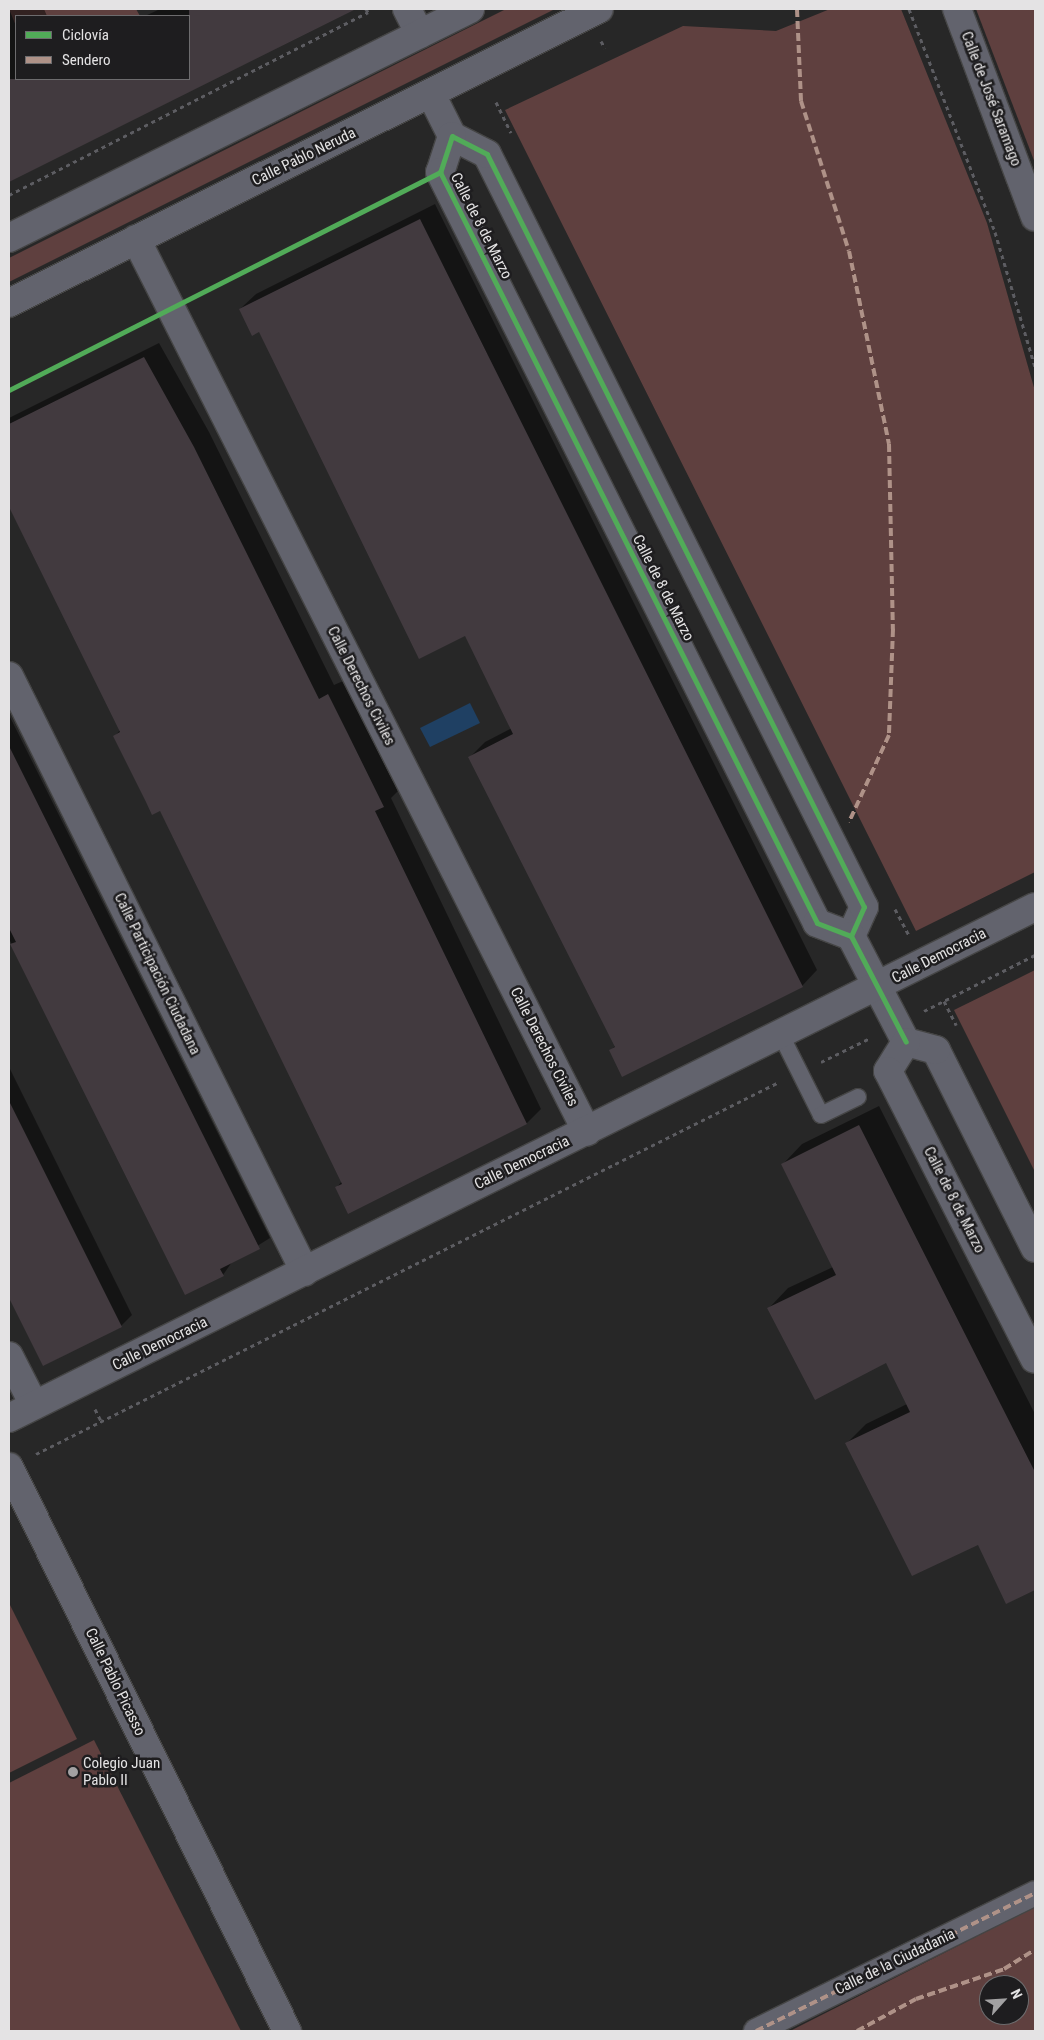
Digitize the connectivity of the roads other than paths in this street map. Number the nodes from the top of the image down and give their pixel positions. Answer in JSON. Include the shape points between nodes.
{"nodes":[{"id":1,"x":407,"y":9,"type":"edge"},
{"id":2,"x":470,"y":9,"type":"edge"},
{"id":3,"x":599,"y":9,"type":"edge"},
{"id":4,"x":957,"y":9,"type":"edge"},
{"id":5,"x":420,"y":34,"type":"junction"},
{"id":6,"x":431,"y":94,"type":"junction"},
{"id":7,"x":452,"y":136,"type":"junction"},
{"id":8,"x":1035,"y":217,"type":"edge"},
{"id":9,"x":9,"y":238,"type":"edge"},
{"id":10,"x":136,"y":239,"type":"junction"},
{"id":11,"x":9,"y":303,"type":"edge"},
{"id":12,"x":9,"y":676,"type":"edge"},
{"id":13,"x":1035,"y":907,"type":"edge"},
{"id":14,"x":851,"y":936,"type":"junction"},
{"id":15,"x":876,"y":988,"type":"junction"},
{"id":16,"x":900,"y":1034,"type":"junction"},
{"id":17,"x":781,"y":1036,"type":"junction"},
{"id":18,"x":858,"y":1097,"type":"dead end"},
{"id":19,"x":587,"y":1132,"type":"junction"},
{"id":20,"x":1035,"y":1248,"type":"edge"},
{"id":21,"x":305,"y":1272,"type":"junction"},
{"id":22,"x":9,"y":1356,"type":"edge"},
{"id":23,"x":1035,"y":1359,"type":"edge"},
{"id":24,"x":34,"y":1405,"type":"junction"},
{"id":25,"x":9,"y":1418,"type":"edge"},
{"id":26,"x":9,"y":1467,"type":"edge"},
{"id":27,"x":1035,"y":1893,"type":"edge"},
{"id":28,"x":287,"y":2031,"type":"edge"},
{"id":29,"x":756,"y":2031,"type":"edge"}],
"edges":[{"from":1,"to":5,"type":"street"},
{"from":2,"to":5,"type":"street"},
{"from":3,"to":6,"type":"street","name":"Calle Pablo Neruda"},
{"from":4,"to":8,"type":"street","name":"Calle de José Saramago"},
{"from":5,"to":9,"type":"street"},
{"from":6,"to":7,"type":"street"},
{"from":6,"to":10,"type":"street","name":"Calle Pablo Neruda"},
{"from":7,"to":14,"type":"street","via":[[487,154],[864,907]]},
{"from":7,"to":14,"type":"street","name":"Calle de 8 de Marzo","via":[[440,172],[444,181],[817,923]]},
{"from":10,"to":11,"type":"street","name":"Calle Pablo Neruda"},
{"from":10,"to":19,"type":"street","name":"Calle Derechos Civiles"},
{"from":12,"to":21,"type":"street","name":"Calle Participación Ciudadana"},
{"from":13,"to":15,"type":"street","name":"Calle Democracia"},
{"from":14,"to":15,"type":"street"},
{"from":15,"to":16,"type":"street"},
{"from":15,"to":17,"type":"street","name":"Calle Democracia"},
{"from":16,"to":20,"type":"street","via":[[936,1050]]},
{"from":16,"to":23,"type":"street","name":"Calle de 8 de Marzo","via":[[888,1071]]},
{"from":17,"to":18,"type":"lane","via":[[821,1115]]},
{"from":17,"to":19,"type":"street","name":"Calle Democracia"},
{"from":19,"to":21,"type":"street","name":"Calle Democracia"},
{"from":21,"to":24,"type":"street","name":"Calle Democracia"},
{"from":22,"to":24,"type":"street"},
{"from":24,"to":25,"type":"street","name":"Calle Democracia"},
{"from":26,"to":28,"type":"street","name":"Calle Pablo Picasso"},
{"from":27,"to":29,"type":"street","name":"Calle de la Ciudadania"}]}
